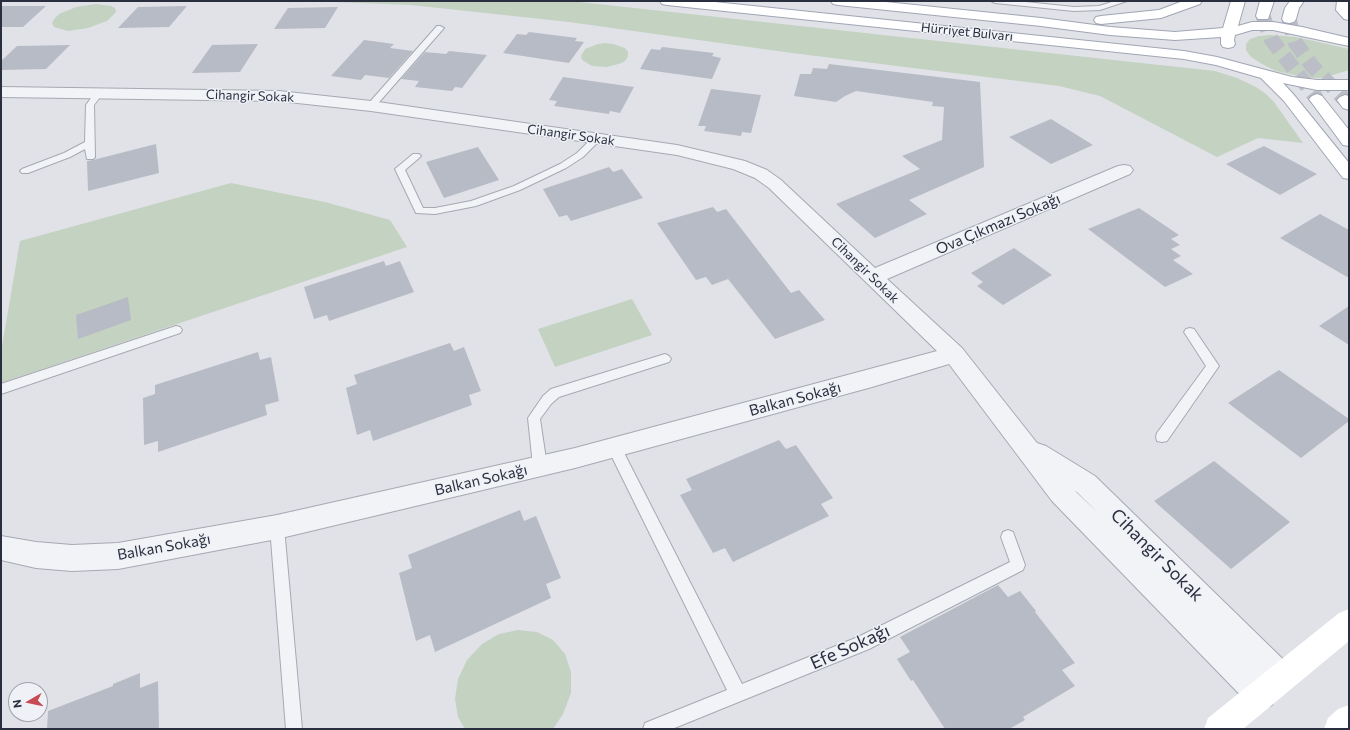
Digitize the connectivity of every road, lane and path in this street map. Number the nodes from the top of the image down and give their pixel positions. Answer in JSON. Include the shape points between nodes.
{"nodes":[{"id":1,"x":667,"y":1,"type":"edge"},
{"id":2,"x":838,"y":1,"type":"edge"},
{"id":3,"x":995,"y":1,"type":"edge"},
{"id":4,"x":1058,"y":1,"type":"edge"},
{"id":5,"x":1122,"y":1,"type":"edge"},
{"id":6,"x":1195,"y":1,"type":"edge"},
{"id":7,"x":1238,"y":1,"type":"edge"},
{"id":8,"x":1267,"y":1,"type":"edge"},
{"id":9,"x":1297,"y":1,"type":"edge"},
{"id":10,"x":1344,"y":1,"type":"edge"},
{"id":11,"x":1074,"y":9,"type":"junction"},
{"id":12,"x":1263,"y":16,"type":"tunnel mouth"},
{"id":13,"x":1349,"y":16,"type":"edge"},
{"id":14,"x":1289,"y":19,"type":"tunnel mouth"},
{"id":15,"x":1042,"y":22,"type":"junction"},
{"id":16,"x":440,"y":28,"type":"dead end"},
{"id":17,"x":1230,"y":32,"type":"junction"},
{"id":18,"x":1349,"y":42,"type":"edge"},
{"id":19,"x":1266,"y":74,"type":"junction"},
{"id":20,"x":1,"y":92,"type":"edge"},
{"id":21,"x":98,"y":93,"type":"junction"},
{"id":22,"x":1348,"y":97,"type":"edge"},
{"id":23,"x":1317,"y":99,"type":"tunnel mouth"},
{"id":24,"x":371,"y":106,"type":"junction"},
{"id":25,"x":596,"y":139,"type":"junction"},
{"id":26,"x":1349,"y":141,"type":"edge"},
{"id":27,"x":89,"y":143,"type":"junction"},
{"id":28,"x":416,"y":156,"type":"dead end"},
{"id":29,"x":90,"y":157,"type":"dead end"},
{"id":30,"x":1124,"y":170,"type":"dead end"},
{"id":31,"x":25,"y":171,"type":"dead end"},
{"id":32,"x":1349,"y":174,"type":"edge"},
{"id":33,"x":872,"y":278,"type":"junction"},
{"id":34,"x":176,"y":330,"type":"dead end"},
{"id":35,"x":1190,"y":332,"type":"dead end"},
{"id":36,"x":954,"y":354,"type":"junction"},
{"id":37,"x":665,"y":359,"type":"dead end"},
{"id":38,"x":1,"y":389,"type":"edge"},
{"id":39,"x":1162,"y":437,"type":"dead end"},
{"id":40,"x":614,"y":447,"type":"junction"},
{"id":41,"x":540,"y":466,"type":"junction"},
{"id":42,"x":277,"y":527,"type":"junction"},
{"id":43,"x":1008,"y":537,"type":"dead end"},
{"id":44,"x":1,"y":548,"type":"edge"},
{"id":45,"x":1349,"y":623,"type":"edge"},
{"id":46,"x":1271,"y":686,"type":"junction"},
{"id":47,"x":738,"y":694,"type":"junction"},
{"id":48,"x":1349,"y":720,"type":"edge"},
{"id":49,"x":294,"y":729,"type":"edge"},
{"id":50,"x":650,"y":729,"type":"edge"},
{"id":51,"x":1219,"y":729,"type":"edge"},
{"id":52,"x":1339,"y":729,"type":"edge"}],
"edges":[{"from":1,"to":19,"type":"main road","name":"Hürriyet Bulvarı","via":[[1184,55]]},
{"from":2,"to":15,"type":"main road","name":"Hürriyet Bulvarı"},
{"from":3,"to":11,"type":"lane"},
{"from":4,"to":11,"type":"lane"},
{"from":5,"to":11,"type":"lane","via":[[1100,8]]},
{"from":6,"to":15,"type":"main road","via":[[1160,14]]},
{"from":7,"to":17,"type":"main road"},
{"from":8,"to":12,"type":"main road"},
{"from":9,"to":14,"type":"main road"},
{"from":10,"to":13,"type":"main road","via":[[1343,10]]},
{"from":15,"to":17,"type":"main road","name":"Hürriyet Bulvarı","via":[[1175,36]]},
{"from":16,"to":24,"type":"lane"},
{"from":17,"to":18,"type":"main road","name":"Hürriyet Bulvarı","via":[[1252,26],[1273,26]]},
{"from":17,"to":19,"type":"main road","via":[[1227,40],[1229,49],[1249,67]]},
{"from":19,"to":22,"type":"main road","via":[[1292,81],[1332,86]]},
{"from":19,"to":32,"type":"main road","via":[[1289,98]]},
{"from":20,"to":21,"type":"street","name":"Cihangir Sokak"},
{"from":21,"to":24,"type":"street","name":"Cihangir Sokak","via":[[279,96]]},
{"from":21,"to":27,"type":"lane","via":[[90,105]]},
{"from":23,"to":26,"type":"main road"},
{"from":24,"to":25,"type":"street","name":"Cihangir Sokak"},
{"from":25,"to":28,"type":"lane","via":[[580,155],[563,166],[517,188],[473,204],[434,211],[420,210],[400,169]]},
{"from":25,"to":33,"type":"street","name":"Cihangir Sokak","via":[[677,150],[739,165],[761,174],[775,184]]},
{"from":27,"to":29,"type":"lane"},
{"from":27,"to":31,"type":"lane","via":[[67,155]]},
{"from":30,"to":33,"type":"street","name":"Ova Çıkmazı Sokağı"},
{"from":33,"to":36,"type":"street","name":"Cihangir Sokak"},
{"from":34,"to":38,"type":"lane"},
{"from":35,"to":39,"type":"lane","via":[[1213,366]]},
{"from":36,"to":40,"type":"street","name":"Balkan Sokağı"},
{"from":36,"to":46,"type":"street","name":"Cihangir Sokak","via":[[1061,494]]},
{"from":37,"to":41,"type":"lane","via":[[555,393],[534,418]]},
{"from":40,"to":41,"type":"street","name":"Balkan Sokağı"},
{"from":40,"to":47,"type":"lane"},
{"from":41,"to":42,"type":"street","name":"Balkan Sokağı"},
{"from":42,"to":44,"type":"street","name":"Balkan Sokağı","via":[[118,556],[72,558],[36,555]]},
{"from":42,"to":49,"type":"lane"},
{"from":43,"to":47,"type":"lane","name":"Efe Sokağı","via":[[1018,565],[863,643]]},
{"from":45,"to":46,"type":"main road"},
{"from":46,"to":51,"type":"main road"},
{"from":47,"to":50,"type":"lane","name":"Efe Sokağı"},
{"from":48,"to":52,"type":"main road"}]}
